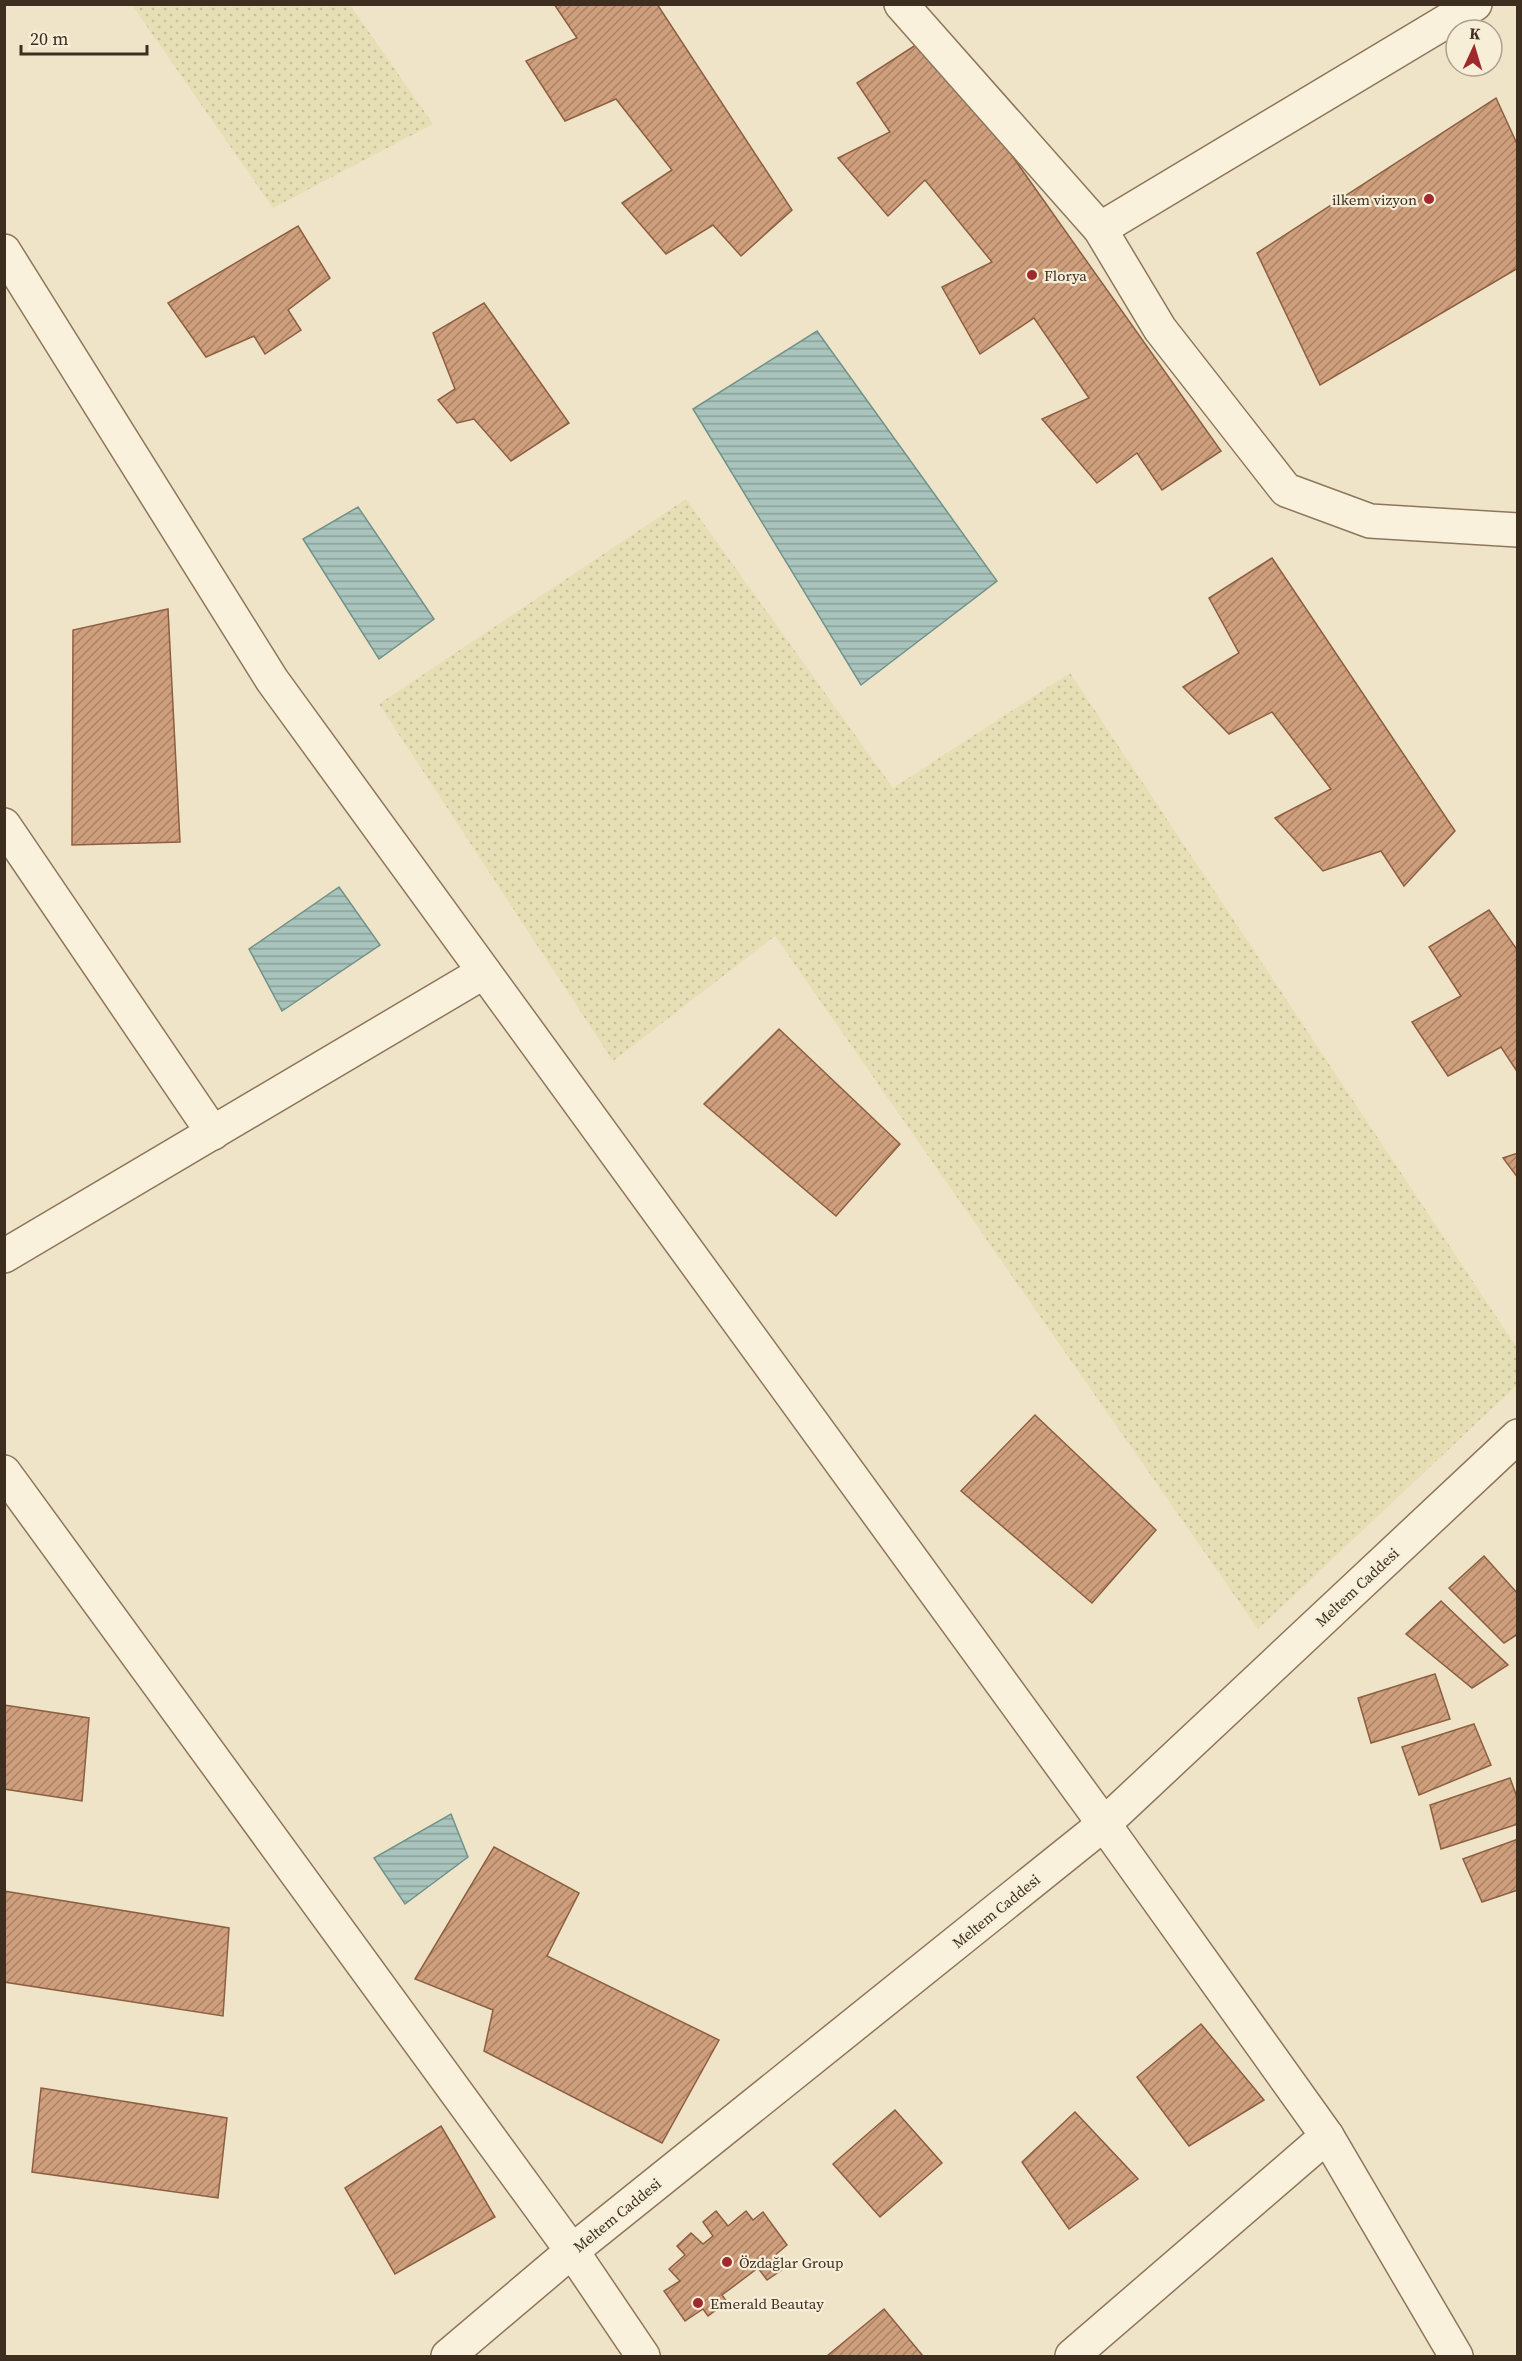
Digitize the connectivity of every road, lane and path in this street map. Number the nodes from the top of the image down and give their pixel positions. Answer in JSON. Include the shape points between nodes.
{"nodes":[{"id":1,"x":901,"y":4,"type":"edge"},
{"id":2,"x":1475,"y":4,"type":"edge"},
{"id":3,"x":1100,"y":229,"type":"junction"},
{"id":4,"x":4,"y":251,"type":"edge"},
{"id":5,"x":1518,"y":530,"type":"edge"},
{"id":6,"x":4,"y":825,"type":"edge"},
{"id":7,"x":484,"y":972,"type":"junction"},
{"id":8,"x":213,"y":1133,"type":"junction"},
{"id":9,"x":4,"y":1256,"type":"edge"},
{"id":10,"x":1518,"y":1436,"type":"edge"},
{"id":11,"x":4,"y":1472,"type":"edge"},
{"id":12,"x":1104,"y":1824,"type":"junction"},
{"id":13,"x":1327,"y":2136,"type":"junction"},
{"id":14,"x":572,"y":2251,"type":"junction"},
{"id":15,"x":448,"y":2356,"type":"edge"},
{"id":16,"x":643,"y":2356,"type":"edge"},
{"id":17,"x":1072,"y":2356,"type":"edge"},
{"id":18,"x":1456,"y":2356,"type":"edge"}],
"edges":[{"from":1,"to":3,"type":"street"},
{"from":2,"to":3,"type":"street"},
{"from":3,"to":5,"type":"street","via":[[1160,329],[1286,490],[1370,521]]},
{"from":4,"to":7,"type":"street","via":[[272,680]]},
{"from":6,"to":8,"type":"street"},
{"from":7,"to":8,"type":"street"},
{"from":7,"to":12,"type":"street"},
{"from":8,"to":9,"type":"street"},
{"from":10,"to":12,"type":"street","name":"Meltem Caddesi"},
{"from":11,"to":14,"type":"street"},
{"from":12,"to":13,"type":"street"},
{"from":12,"to":14,"type":"street","name":"Meltem Caddesi"},
{"from":13,"to":17,"type":"street"},
{"from":13,"to":18,"type":"street"},
{"from":14,"to":15,"type":"street","name":"Meltem Caddesi"},
{"from":14,"to":16,"type":"street"}]}
